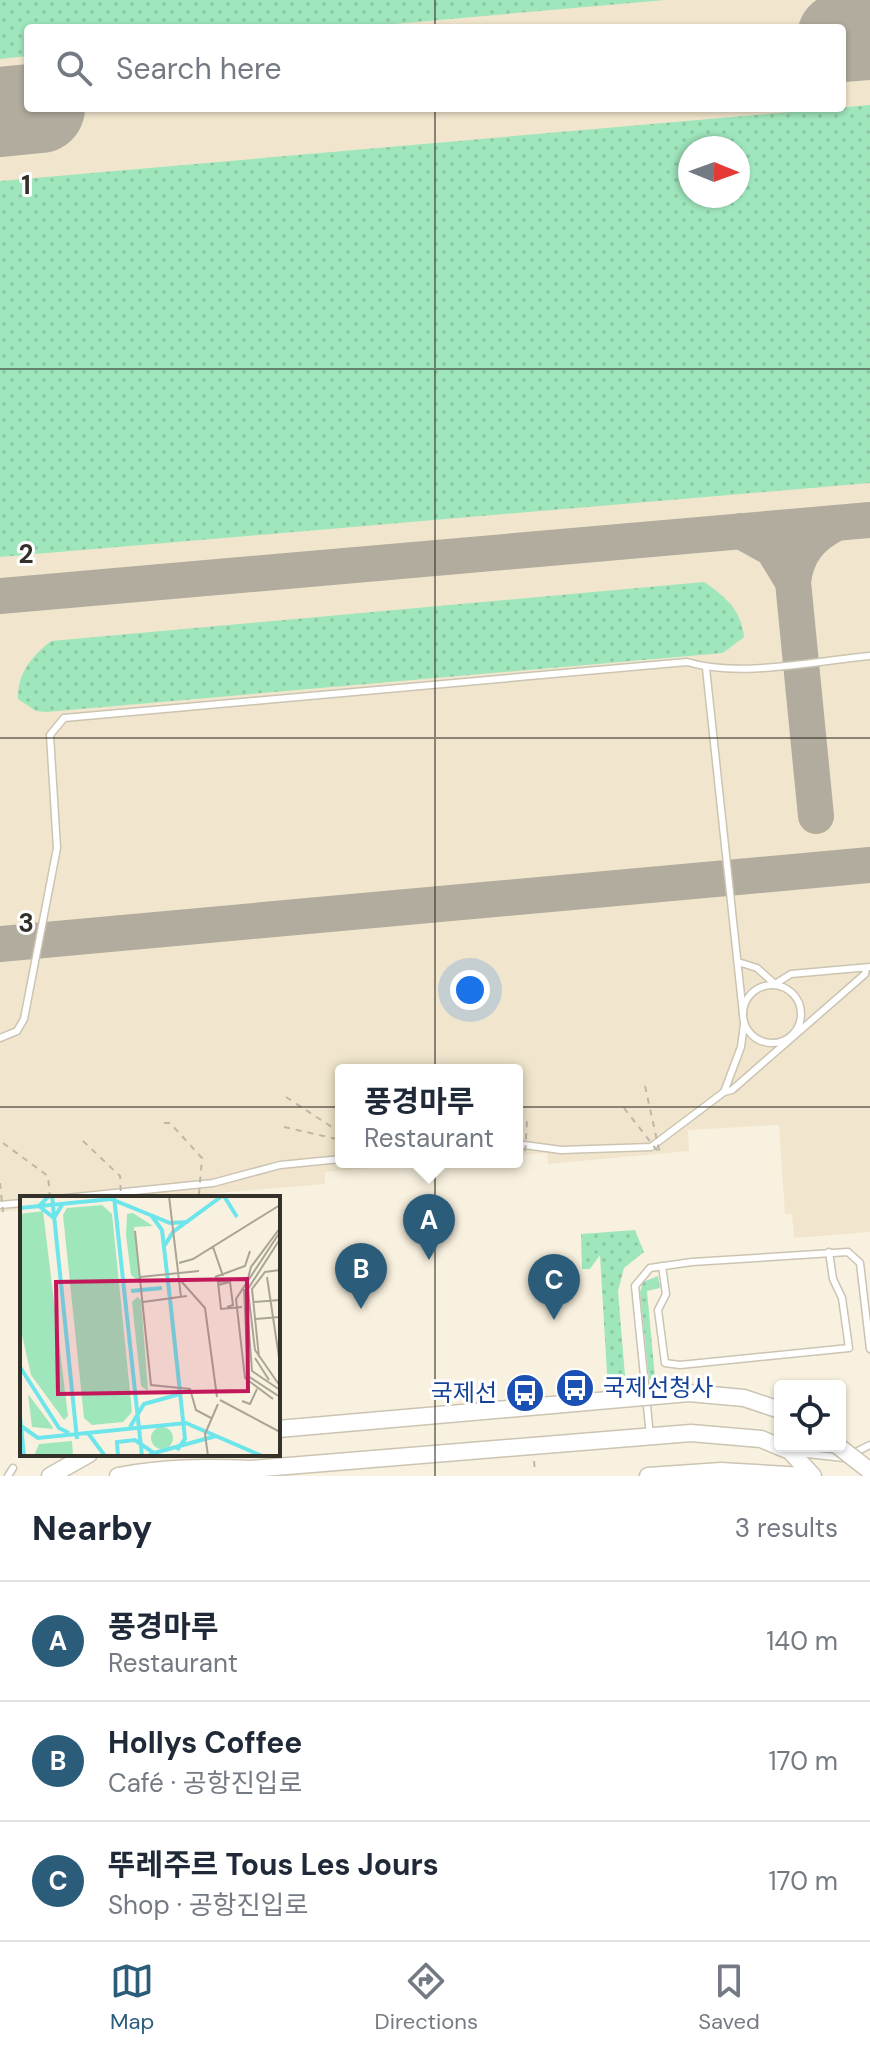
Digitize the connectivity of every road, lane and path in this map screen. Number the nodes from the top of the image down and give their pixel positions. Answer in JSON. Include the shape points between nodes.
{"nodes":[{"id":1,"x":870,"y":656,"type":"edge"},
{"id":2,"x":706,"y":668,"type":"junction"},
{"id":3,"x":738,"y":962,"type":"junction"},
{"id":4,"x":868,"y":968,"type":"edge"},
{"id":5,"x":775,"y":984,"type":"junction"},
{"id":6,"x":743,"y":1014,"type":"junction"},
{"id":7,"x":744,"y":1023,"type":"junction"},
{"id":8,"x":791,"y":1035,"type":"junction"},
{"id":9,"x":0,"y":1038,"type":"edge"},
{"id":10,"x":645,"y":1086,"type":"dead end"},
{"id":11,"x":724,"y":1092,"type":"junction"},
{"id":12,"x":286,"y":1097,"type":"dead end"},
{"id":13,"x":624,"y":1108,"type":"dead end"},
{"id":14,"x":523,"y":1119,"type":"edge"},
{"id":15,"x":164,"y":1123,"type":"dead end"},
{"id":16,"x":284,"y":1127,"type":"dead end"},
{"id":17,"x":335,"y":1129,"type":"edge"},
{"id":18,"x":335,"y":1139,"type":"edge"},
{"id":19,"x":83,"y":1141,"type":"dead end"},
{"id":20,"x":3,"y":1143,"type":"dead end"},
{"id":21,"x":523,"y":1145,"type":"edge"},
{"id":22,"x":525,"y":1155,"type":"dead end"},
{"id":23,"x":335,"y":1160,"type":"edge"},
{"id":24,"x":0,"y":1183,"type":"edge"},
{"id":25,"x":199,"y":1194,"type":"dead end"},
{"id":26,"x":50,"y":1196,"type":"edge"},
{"id":27,"x":85,"y":1196,"type":"edge"},
{"id":28,"x":121,"y":1196,"type":"edge"},
{"id":29,"x":2,"y":1208,"type":"edge"},
{"id":30,"x":829,"y":1252,"type":"junction"},
{"id":31,"x":662,"y":1266,"type":"junction"},
{"id":32,"x":869,"y":1341,"type":"edge"},
{"id":33,"x":870,"y":1349,"type":"edge"},
{"id":34,"x":774,"y":1408,"type":"edge"},
{"id":35,"x":280,"y":1429,"type":"edge"},
{"id":36,"x":650,"y":1436,"type":"junction"},
{"id":37,"x":774,"y":1444,"type":"edge"},
{"id":38,"x":870,"y":1445,"type":"edge"},
{"id":39,"x":791,"y":1452,"type":"edge"},
{"id":40,"x":794,"y":1452,"type":"edge"},
{"id":41,"x":846,"y":1452,"type":"edge"},
{"id":42,"x":85,"y":1456,"type":"edge"},
{"id":43,"x":534,"y":1460,"type":"dead end"},
{"id":44,"x":13,"y":1468,"type":"dead end"},
{"id":45,"x":535,"y":1471,"type":"dead end"},
{"id":46,"x":870,"y":1471,"type":"edge"},
{"id":47,"x":246,"y":1472,"type":"edge"},
{"id":48,"x":8,"y":1476,"type":"edge"},
{"id":49,"x":50,"y":1476,"type":"edge"},
{"id":50,"x":118,"y":1476,"type":"edge"},
{"id":51,"x":648,"y":1476,"type":"edge"},
{"id":52,"x":805,"y":1476,"type":"edge"},
{"id":53,"x":813,"y":1476,"type":"edge"}],
"edges":[{"from":1,"to":2,"type":"lane"},
{"from":2,"to":3,"type":"lane"},
{"from":2,"to":9,"type":"lane","via":[[687,662],[64,718],[50,735],[57,848],[26,1008],[17,1031]]},
{"from":3,"to":5,"type":"lane","via":[[757,968]]},
{"from":3,"to":6,"type":"lane"},
{"from":4,"to":5,"type":"lane","via":[[791,974]]},
{"from":4,"to":8,"type":"lane"},
{"from":5,"to":6,"type":"lane","via":[[749,995]]},
{"from":5,"to":8,"type":"lane","via":[[793,993],[801,1010]]},
{"from":6,"to":7,"type":"lane"},
{"from":7,"to":8,"type":"lane","via":[[765,1043]]},
{"from":7,"to":11,"type":"lane"},
{"from":8,"to":11,"type":"lane"},
{"from":10,"to":13,"type":"path","bridge":true,"via":[[660,1154]]},
{"from":11,"to":21,"type":"lane","via":[[651,1147],[561,1150]]},
{"from":12,"to":17,"type":"path"},
{"from":14,"to":22,"type":"path","bridge":true},
{"from":15,"to":25,"type":"path","bridge":true,"via":[[170,1123],[202,1158]]},
{"from":16,"to":18,"type":"path"},
{"from":19,"to":28,"type":"path","bridge":true,"via":[[120,1176]]},
{"from":20,"to":26,"type":"path","via":[[48,1176]]},
{"from":23,"to":27,"type":"lane","via":[[280,1165],[224,1181]]},
{"from":24,"to":29,"type":"path","bridge":true},
{"from":30,"to":31,"type":"lane"},
{"from":30,"to":31,"type":"lane","via":[[849,1348],[680,1365],[665,1363],[661,1355],[658,1310],[666,1294]]},
{"from":30,"to":32,"type":"lane","via":[[848,1252],[860,1263]]},
{"from":31,"to":36,"type":"lane","via":[[650,1268],[635,1286]]},
{"from":32,"to":33,"type":"lane"},
{"from":34,"to":35,"type":"main road","bridge":true,"via":[[744,1398],[689,1393]]},
{"from":36,"to":37,"type":"main road","via":[[726,1434]]},
{"from":36,"to":47,"type":"main road"},
{"from":38,"to":40,"type":"lane","via":[[844,1458]]},
{"from":39,"to":53,"type":"main road"},
{"from":41,"to":46,"type":"main road","bridge":true},
{"from":42,"to":49,"type":"main road"},
{"from":43,"to":45,"type":"path"},
{"from":44,"to":48,"type":"lane"},
{"from":47,"to":50,"type":"main road","via":[[169,1468]]},
{"from":51,"to":52,"type":"main road","via":[[767,1471]]}]}
